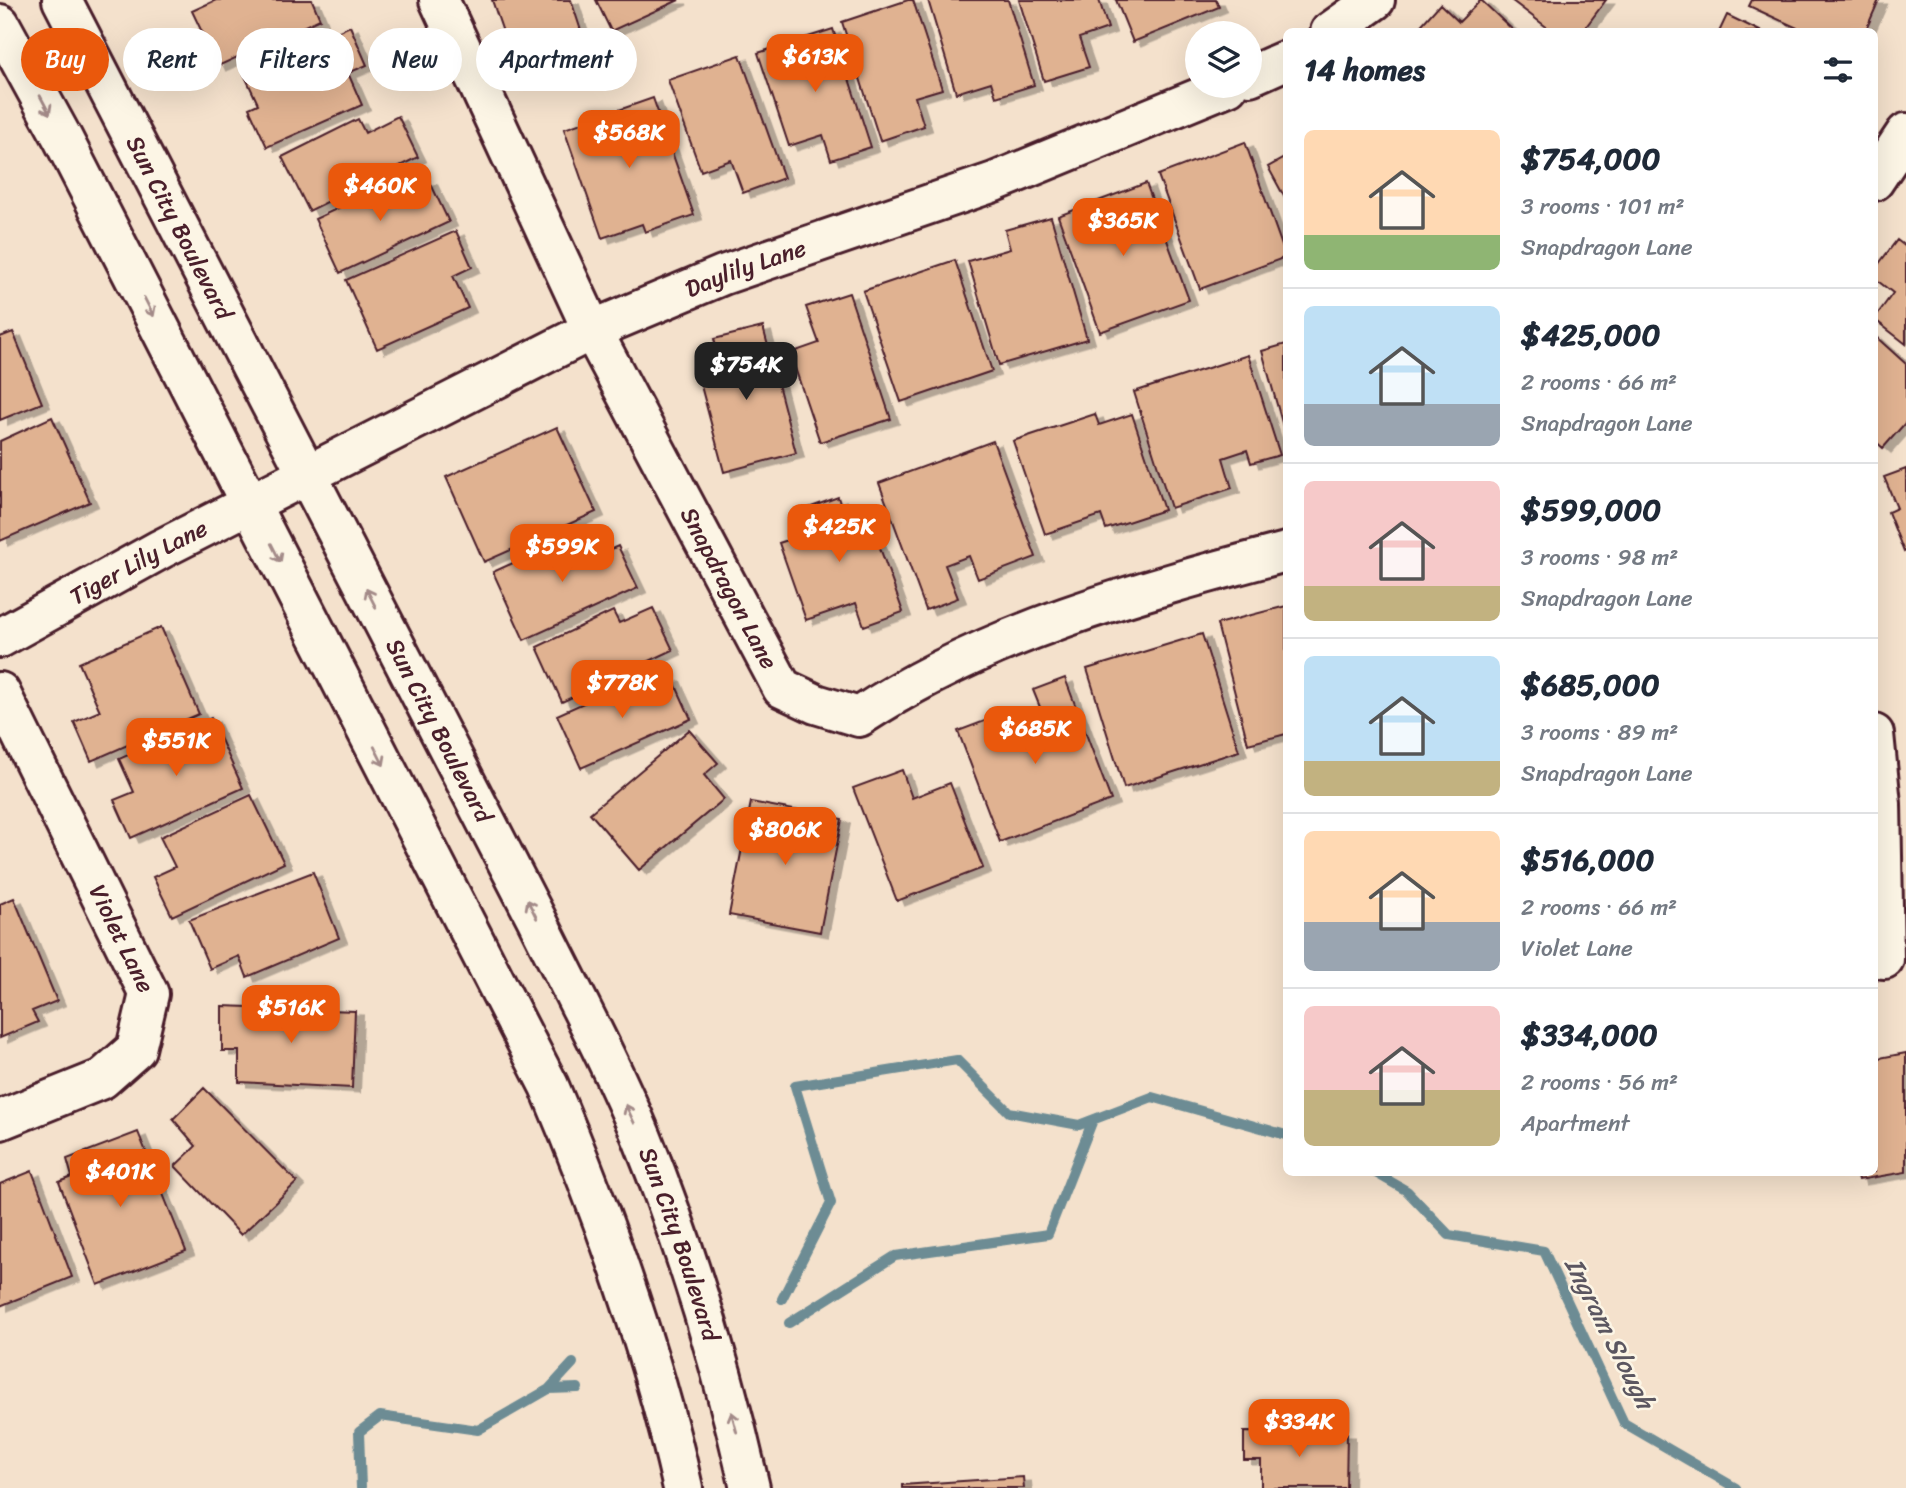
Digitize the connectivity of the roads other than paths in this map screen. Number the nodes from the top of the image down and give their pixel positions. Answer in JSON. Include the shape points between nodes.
{"nodes":[{"id":1,"x":62,"y":0,"type":"edge"},
{"id":2,"x":439,"y":0,"type":"edge"},
{"id":3,"x":1375,"y":0,"type":"edge"},
{"id":4,"x":0,"y":24,"type":"edge"},
{"id":5,"x":1336,"y":28,"type":"edge"},
{"id":6,"x":1283,"y":61,"type":"edge"},
{"id":7,"x":1262,"y":71,"type":"edge"},
{"id":8,"x":1199,"y":98,"type":"edge"},
{"id":9,"x":1906,"y":133,"type":"edge"},
{"id":10,"x":1878,"y":175,"type":"edge"},
{"id":11,"x":592,"y":330,"type":"junction"},
{"id":12,"x":279,"y":489,"type":"junction"},
{"id":13,"x":1283,"y":553,"type":"edge"},
{"id":14,"x":0,"y":638,"type":"edge"},
{"id":15,"x":0,"y":692,"type":"edge"},
{"id":16,"x":1878,"y":774,"type":"edge"},
{"id":17,"x":1884,"y":959,"type":"dead end"},
{"id":18,"x":0,"y":1120,"type":"edge"},
{"id":19,"x":683,"y":1488,"type":"edge"},
{"id":20,"x":750,"y":1488,"type":"edge"}],
"edges":[{"from":1,"to":12,"type":"street","name":"Sun City Boulevard"},
{"from":2,"to":11,"type":"street","name":"Snapdragon Lane"},
{"from":3,"to":5,"type":"street"},
{"from":4,"to":12,"type":"street","name":"Sun City Boulevard","one_way":true,"via":[[63,139]]},
{"from":6,"to":7,"type":"street"},
{"from":8,"to":11,"type":"street","name":"Daylily Lane","via":[[994,183],[723,275]]},
{"from":9,"to":10,"type":"street"},
{"from":11,"to":12,"type":"street","name":"Daylily Lane"},
{"from":11,"to":13,"type":"street","name":"Snapdragon Lane","via":[[782,688],[816,704],[859,717],[909,683],[1040,624]]},
{"from":12,"to":14,"type":"street","name":"Tiger Lily Lane"},
{"from":12,"to":19,"type":"street","name":"Sun City Boulevard","one_way":true,"via":[[579,1157],[635,1313]]},
{"from":20,"to":12,"type":"street","name":"Sun City Boulevard","one_way":true,"via":[[711,1333],[641,1137],[536,918]]},
{"from":15,"to":18,"type":"street","name":"Violet Lane","via":[[149,995],[136,1049],[102,1079]]},
{"from":16,"to":17,"type":"street"}]}
